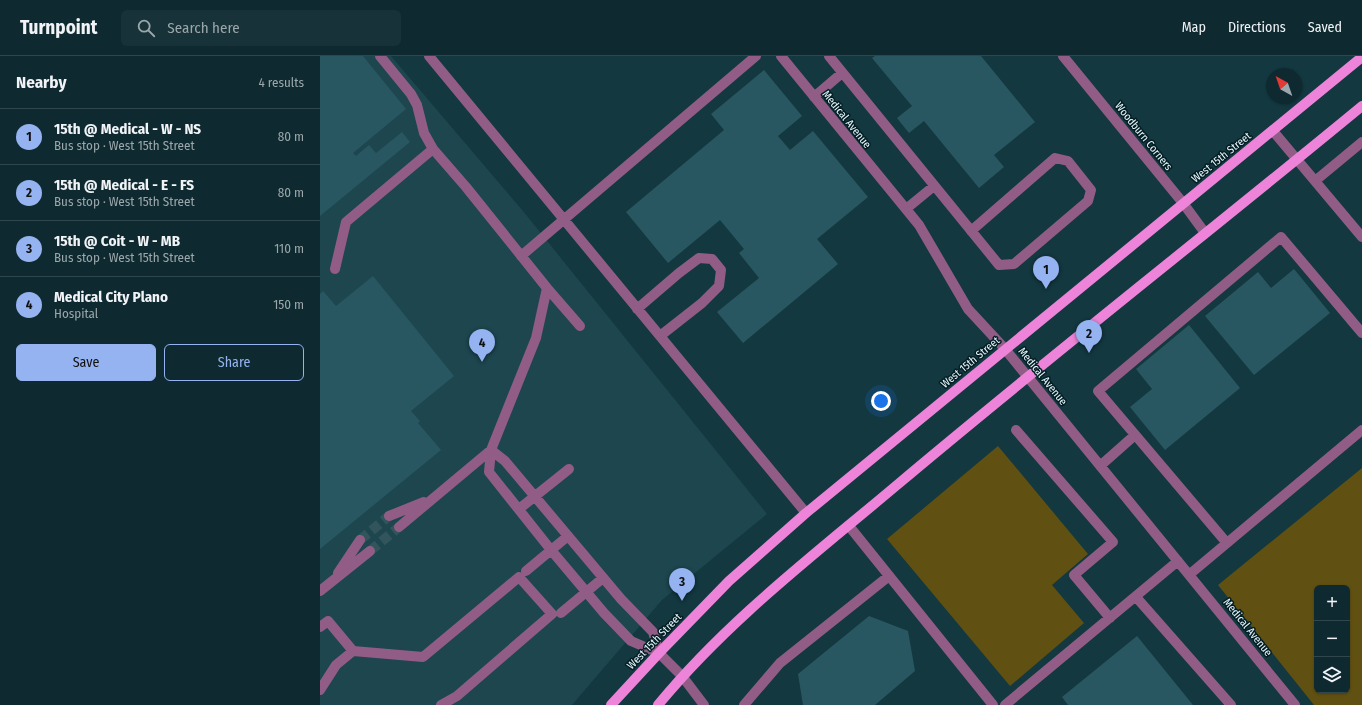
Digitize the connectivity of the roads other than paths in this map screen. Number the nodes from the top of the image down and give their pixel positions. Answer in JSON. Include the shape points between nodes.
{"nodes":[{"id":1,"x":380,"y":56,"type":"edge"},
{"id":2,"x":429,"y":56,"type":"edge"},
{"id":3,"x":756,"y":56,"type":"edge"},
{"id":4,"x":780,"y":56,"type":"edge"},
{"id":5,"x":829,"y":56,"type":"edge"},
{"id":6,"x":1062,"y":56,"type":"edge"},
{"id":7,"x":1362,"y":57,"type":"edge"},
{"id":8,"x":842,"y":73,"type":"junction"},
{"id":9,"x":814,"y":97,"type":"junction"},
{"id":10,"x":1362,"y":106,"type":"edge"},
{"id":11,"x":1273,"y":131,"type":"junction"},
{"id":12,"x":1362,"y":142,"type":"edge"},
{"id":13,"x":433,"y":149,"type":"junction"},
{"id":14,"x":1297,"y":160,"type":"junction"},
{"id":15,"x":1315,"y":182,"type":"junction"},
{"id":16,"x":934,"y":186,"type":"junction"},
{"id":17,"x":1183,"y":203,"type":"junction"},
{"id":18,"x":906,"y":209,"type":"junction"},
{"id":19,"x":563,"y":220,"type":"junction"},
{"id":20,"x":971,"y":231,"type":"junction"},
{"id":21,"x":1205,"y":233,"type":"junction"},
{"id":22,"x":1362,"y":237,"type":"edge"},
{"id":23,"x":521,"y":256,"type":"junction"},
{"id":24,"x":335,"y":269,"type":"dead end"},
{"id":25,"x":547,"y":288,"type":"junction"},
{"id":26,"x":637,"y":309,"type":"junction"},
{"id":27,"x":580,"y":326,"type":"dead end"},
{"id":28,"x":1362,"y":333,"type":"edge"},
{"id":29,"x":660,"y":336,"type":"junction"},
{"id":30,"x":1005,"y":348,"type":"junction"},
{"id":31,"x":1027,"y":377,"type":"junction"},
{"id":32,"x":1016,"y":430,"type":"dead end"},
{"id":33,"x":1362,"y":430,"type":"edge"},
{"id":34,"x":1135,"y":435,"type":"junction"},
{"id":35,"x":491,"y":450,"type":"junction"},
{"id":36,"x":1100,"y":466,"type":"junction"},
{"id":37,"x":568,"y":469,"type":"dead end"},
{"id":38,"x":535,"y":497,"type":"junction"},
{"id":39,"x":431,"y":500,"type":"junction"},
{"id":40,"x":519,"y":509,"type":"junction"},
{"id":41,"x":806,"y":513,"type":"junction"},
{"id":42,"x":389,"y":516,"type":"tunnel mouth"},
{"id":43,"x":849,"y":526,"type":"junction"},
{"id":44,"x":399,"y":527,"type":"tunnel mouth"},
{"id":45,"x":568,"y":536,"type":"junction"},
{"id":46,"x":360,"y":540,"type":"tunnel mouth"},
{"id":47,"x":1226,"y":542,"type":"junction"},
{"id":48,"x":552,"y":550,"type":"junction"},
{"id":49,"x":370,"y":551,"type":"tunnel mouth"},
{"id":50,"x":1178,"y":561,"type":"junction"},
{"id":51,"x":526,"y":571,"type":"dead end"},
{"id":52,"x":1190,"y":574,"type":"junction"},
{"id":53,"x":889,"y":576,"type":"junction"},
{"id":54,"x":603,"y":578,"type":"junction"},
{"id":55,"x":331,"y":582,"type":"junction"},
{"id":56,"x":320,"y":592,"type":"edge"},
{"id":57,"x":587,"y":592,"type":"junction"},
{"id":58,"x":1136,"y":597,"type":"junction"},
{"id":59,"x":561,"y":613,"type":"dead end"},
{"id":60,"x":1110,"y":618,"type":"junction"},
{"id":61,"x":320,"y":627,"type":"edge"},
{"id":62,"x":353,"y":651,"type":"junction"},
{"id":63,"x":659,"y":653,"type":"junction"},
{"id":64,"x":682,"y":676,"type":"junction"},
{"id":65,"x":320,"y":689,"type":"edge"},
{"id":66,"x":441,"y":705,"type":"edge"},
{"id":67,"x":611,"y":705,"type":"edge"},
{"id":68,"x":658,"y":705,"type":"edge"},
{"id":69,"x":704,"y":705,"type":"edge"},
{"id":70,"x":744,"y":705,"type":"edge"},
{"id":71,"x":993,"y":705,"type":"edge"},
{"id":72,"x":1005,"y":705,"type":"edge"},
{"id":73,"x":1231,"y":705,"type":"edge"},
{"id":74,"x":1295,"y":705,"type":"edge"}],
"edges":[{"from":1,"to":13,"type":"street","via":[[411,94],[417,105],[424,133]]},
{"from":2,"to":19,"type":"street"},
{"from":3,"to":19,"type":"street"},
{"from":4,"to":9,"type":"street","name":"Medical Avenue"},
{"from":5,"to":8,"type":"street"},
{"from":6,"to":17,"type":"street","name":"Woodburn Corners"},
{"from":7,"to":11,"type":"main road","name":"West 15th Street"},
{"from":8,"to":9,"type":"street"},
{"from":8,"to":16,"type":"street"},
{"from":9,"to":18,"type":"street","name":"Medical Avenue"},
{"from":10,"to":14,"type":"main road"},
{"from":11,"to":14,"type":"street"},
{"from":11,"to":17,"type":"main road","name":"West 15th Street"},
{"from":12,"to":15,"type":"street"},
{"from":13,"to":23,"type":"street"},
{"from":13,"to":24,"type":"street","via":[[346,222]]},
{"from":14,"to":15,"type":"street"},
{"from":14,"to":21,"type":"main road"},
{"from":15,"to":22,"type":"street"},
{"from":16,"to":18,"type":"street"},
{"from":16,"to":20,"type":"street"},
{"from":17,"to":21,"type":"street","name":"Woodburn Corners"},
{"from":17,"to":30,"type":"main road","name":"West 15th Street"},
{"from":18,"to":30,"type":"street","name":"Medical Avenue","via":[[919,225],[968,309]]},
{"from":19,"to":23,"type":"street"},
{"from":19,"to":26,"type":"street"},
{"from":20,"to":20,"type":"street","via":[[999,265],[1014,264],[1088,201],[1091,190],[1068,161],[1055,158]]},
{"from":21,"to":31,"type":"main road"},
{"from":23,"to":25,"type":"street"},
{"from":25,"to":27,"type":"street"},
{"from":25,"to":35,"type":"street","via":[[536,338]]},
{"from":26,"to":29,"type":"street"},
{"from":26,"to":29,"type":"street","via":[[699,258],[712,259],[721,270],[719,286]]},
{"from":28,"to":34,"type":"street","via":[[1281,237],[1098,391]]},
{"from":29,"to":41,"type":"street"},
{"from":30,"to":31,"type":"street","name":"Medical Avenue"},
{"from":30,"to":41,"type":"main road","name":"West 15th Street"},
{"from":31,"to":36,"type":"street","name":"Medical Avenue"},
{"from":31,"to":43,"type":"main road"},
{"from":32,"to":60,"type":"street","via":[[1113,542],[1074,575]]},
{"from":33,"to":47,"type":"street"},
{"from":34,"to":36,"type":"street"},
{"from":34,"to":47,"type":"street"},
{"from":35,"to":38,"type":"street","via":[[505,461]]},
{"from":35,"to":39,"type":"street"},
{"from":35,"to":40,"type":"street","via":[[489,472]]},
{"from":36,"to":50,"type":"street","name":"Medical Avenue"},
{"from":37,"to":38,"type":"street"},
{"from":38,"to":40,"type":"street"},
{"from":38,"to":45,"type":"street"},
{"from":39,"to":42,"type":"street"},
{"from":39,"to":44,"type":"street"},
{"from":40,"to":48,"type":"street"},
{"from":41,"to":63,"type":"main road","name":"West 15th Street","via":[[729,581]]},
{"from":43,"to":53,"type":"street"},
{"from":43,"to":64,"type":"main road","via":[[752,606]]},
{"from":45,"to":48,"type":"street"},
{"from":45,"to":54,"type":"street"},
{"from":46,"to":55,"type":"street"},
{"from":47,"to":52,"type":"street"},
{"from":48,"to":51,"type":"street"},
{"from":48,"to":57,"type":"street"},
{"from":49,"to":55,"type":"street"},
{"from":50,"to":52,"type":"street","name":"Medical Avenue"},
{"from":50,"to":58,"type":"street"},
{"from":52,"to":74,"type":"street","name":"Medical Avenue"},
{"from":53,"to":70,"type":"street","via":[[780,663]]},
{"from":53,"to":71,"type":"street"},
{"from":54,"to":57,"type":"street"},
{"from":54,"to":63,"type":"street","via":[[653,632]]},
{"from":55,"to":56,"type":"street"},
{"from":57,"to":59,"type":"street"},
{"from":57,"to":63,"type":"street","via":[[631,641]]},
{"from":58,"to":60,"type":"street"},
{"from":58,"to":73,"type":"street"},
{"from":60,"to":72,"type":"street"},
{"from":61,"to":62,"type":"street","via":[[328,621]]},
{"from":62,"to":65,"type":"street","via":[[336,665]]},
{"from":62,"to":66,"type":"street","via":[[423,657],[519,577],[552,614],[457,696]]},
{"from":63,"to":64,"type":"street"},
{"from":63,"to":67,"type":"main road","name":"West 15th Street"},
{"from":64,"to":68,"type":"main road"},
{"from":64,"to":69,"type":"street"}]}
